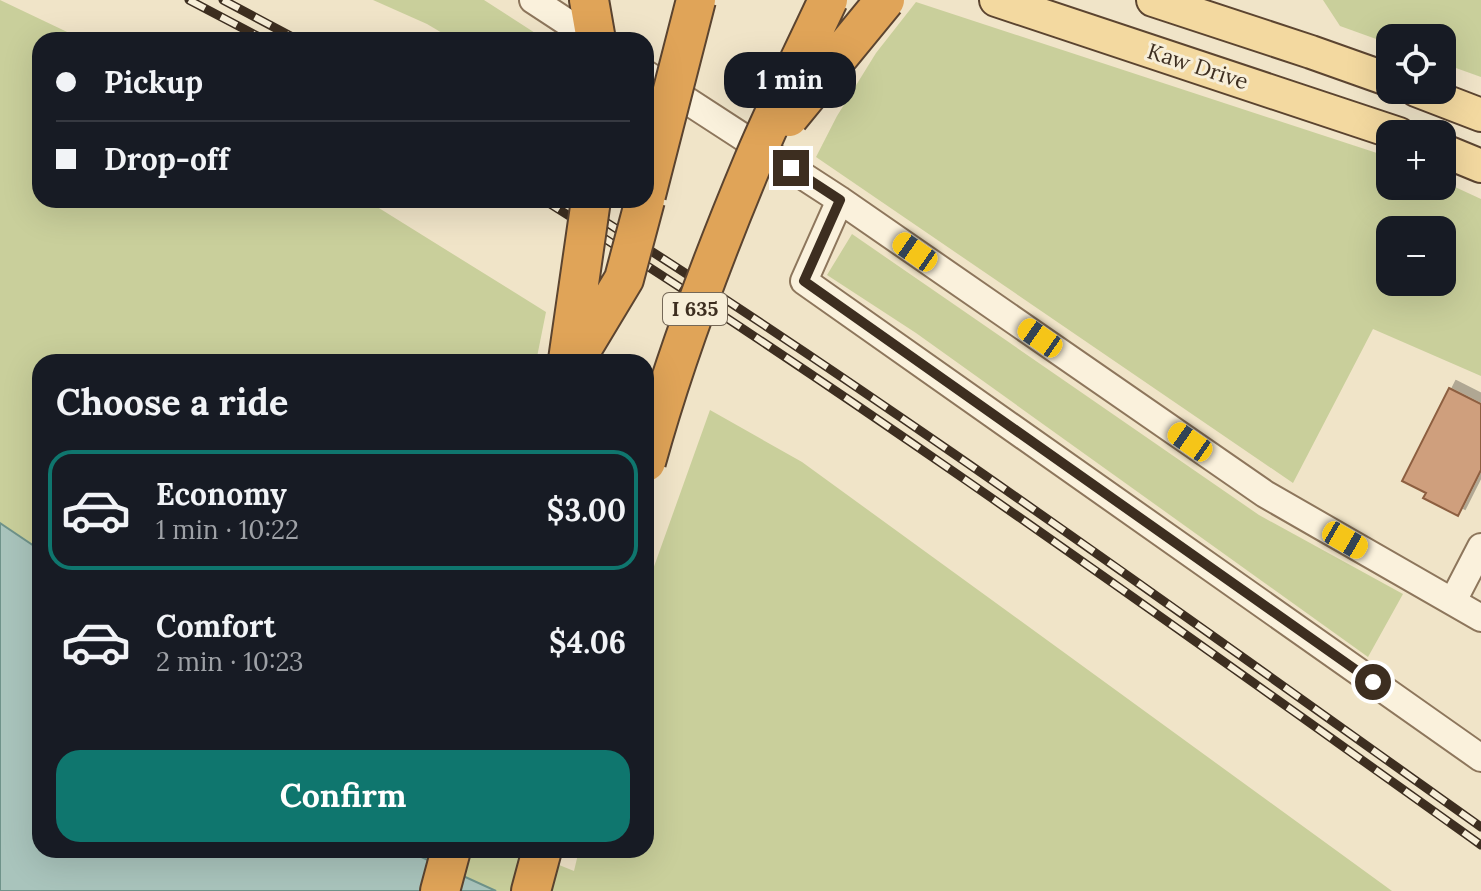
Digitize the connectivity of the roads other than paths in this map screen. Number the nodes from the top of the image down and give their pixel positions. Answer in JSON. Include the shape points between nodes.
{"nodes":[{"id":1,"x":533,"y":0,"type":"edge"},
{"id":2,"x":589,"y":0,"type":"edge"},
{"id":3,"x":612,"y":0,"type":"edge"},
{"id":4,"x":696,"y":0,"type":"edge"},
{"id":5,"x":828,"y":0,"type":"edge"},
{"id":6,"x":885,"y":0,"type":"edge"},
{"id":7,"x":996,"y":0,"type":"edge"},
{"id":8,"x":1153,"y":0,"type":"edge"},
{"id":9,"x":583,"y":32,"type":"edge"},
{"id":10,"x":594,"y":32,"type":"edge"},
{"id":11,"x":610,"y":32,"type":"edge"},
{"id":12,"x":1376,"y":75,"type":"edge"},
{"id":13,"x":654,"y":79,"type":"edge"},
{"id":14,"x":1452,"y":104,"type":"edge"},
{"id":15,"x":1481,"y":115,"type":"edge"},
{"id":16,"x":1376,"y":126,"type":"edge"},
{"id":17,"x":1456,"y":156,"type":"edge"},
{"id":18,"x":754,"y":159,"type":"junction"},
{"id":19,"x":654,"y":162,"type":"edge"},
{"id":20,"x":1481,"y":166,"type":"edge"},
{"id":21,"x":840,"y":200,"type":"junction"},
{"id":22,"x":590,"y":208,"type":"edge"},
{"id":23,"x":642,"y":208,"type":"edge"},
{"id":24,"x":572,"y":354,"type":"edge"},
{"id":25,"x":576,"y":354,"type":"edge"},
{"id":26,"x":654,"y":433,"type":"edge"},
{"id":27,"x":1481,"y":547,"type":"edge"},
{"id":28,"x":1453,"y":601,"type":"junction"},
{"id":29,"x":1481,"y":618,"type":"edge"},
{"id":30,"x":1481,"y":758,"type":"edge"},
{"id":31,"x":449,"y":858,"type":"edge"},
{"id":32,"x":540,"y":858,"type":"edge"},
{"id":33,"x":440,"y":891,"type":"edge"},
{"id":34,"x":531,"y":891,"type":"edge"}],
"edges":[{"from":1,"to":9,"type":"street"},
{"from":2,"to":10,"type":"highway"},
{"from":3,"to":11,"type":"highway"},
{"from":4,"to":19,"type":"highway","bridge":true},
{"from":5,"to":18,"type":"highway","number":"I 635","bridge":true},
{"from":6,"to":18,"type":"highway","bridge":true},
{"from":7,"to":16,"type":"main road","name":"Kaw Drive"},
{"from":8,"to":12,"type":"main road"},
{"from":13,"to":21,"type":"street"},
{"from":14,"to":15,"type":"main road"},
{"from":17,"to":20,"type":"main road"},
{"from":18,"to":26,"type":"highway","number":"I 635","bridge":true,"via":[[708,272]]},
{"from":21,"to":28,"type":"street","via":[[1265,494]]},
{"from":21,"to":30,"type":"street","via":[[804,281]]},
{"from":22,"to":24,"type":"highway","bridge":true},
{"from":23,"to":25,"type":"highway","bridge":true,"via":[[624,279]]},
{"from":27,"to":28,"type":"street"},
{"from":28,"to":29,"type":"street"},
{"from":31,"to":33,"type":"highway"},
{"from":32,"to":34,"type":"highway"}]}
